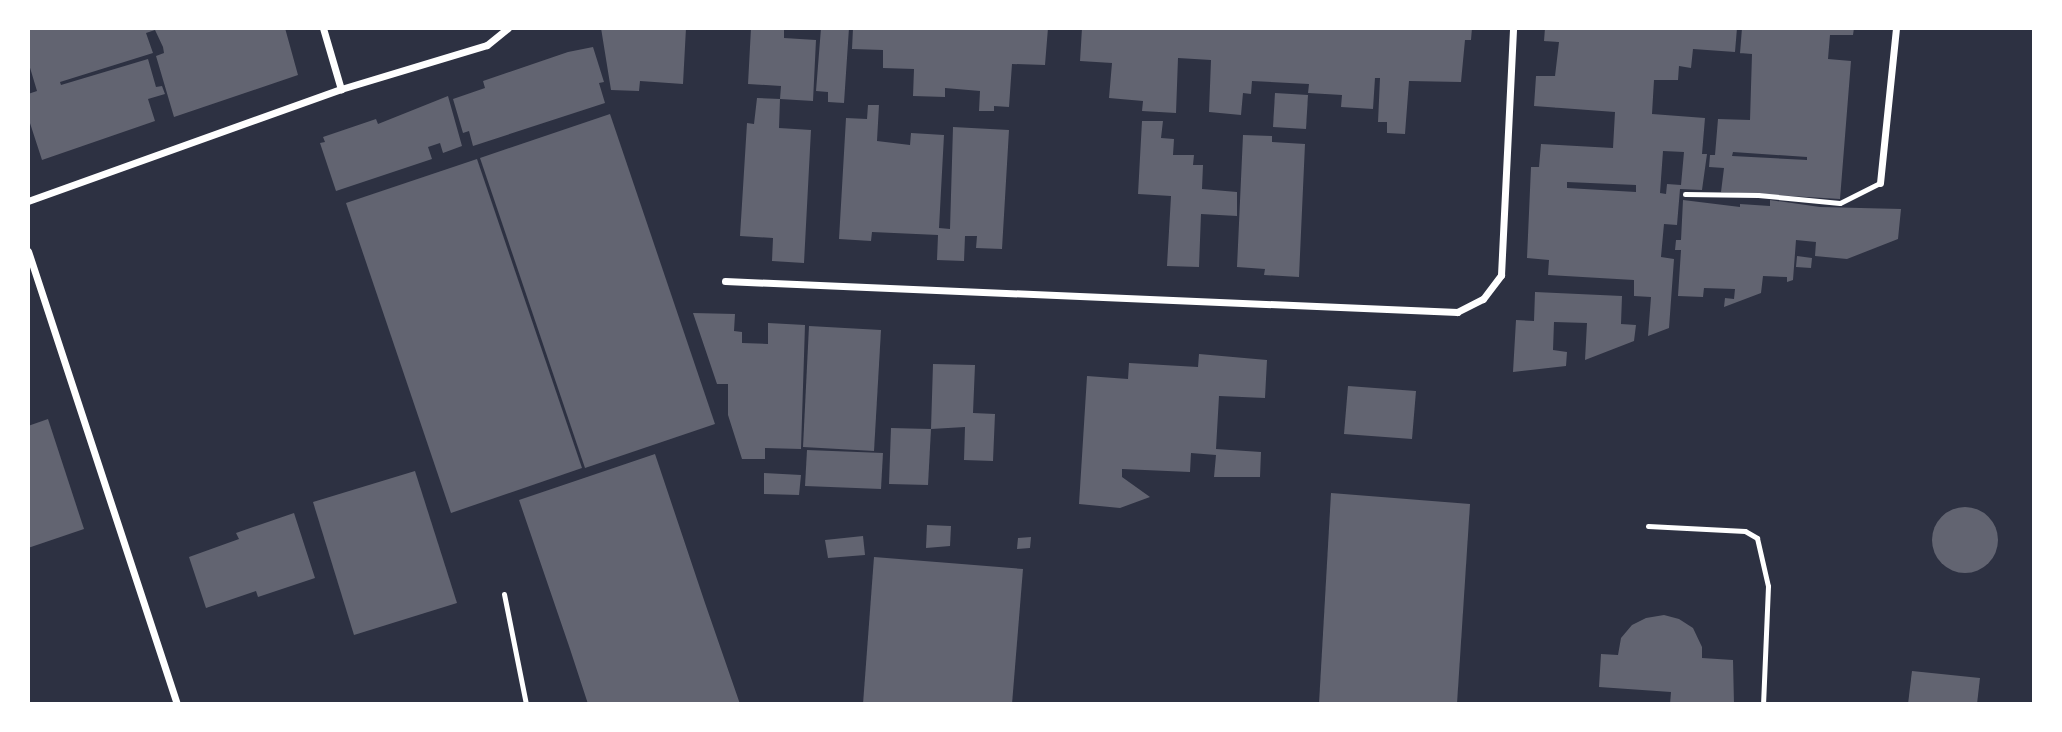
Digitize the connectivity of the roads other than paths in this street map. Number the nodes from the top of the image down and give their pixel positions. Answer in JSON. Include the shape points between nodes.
{"nodes":[{"id":1,"x":323,"y":28,"type":"edge"},
{"id":2,"x":508,"y":28,"type":"edge"},
{"id":3,"x":1513,"y":28,"type":"edge"},
{"id":4,"x":1896,"y":28,"type":"edge"},
{"id":5,"x":341,"y":89,"type":"junction"},
{"id":6,"x":1880,"y":183,"type":"joint"},
{"id":7,"x":1685,"y":194,"type":"dead end"},
{"id":8,"x":28,"y":201,"type":"edge"},
{"id":9,"x":28,"y":251,"type":"edge"},
{"id":10,"x":725,"y":281,"type":"dead end"},
{"id":11,"x":1648,"y":526,"type":"dead end"},
{"id":12,"x":504,"y":594,"type":"dead end"},
{"id":13,"x":177,"y":704,"type":"edge"},
{"id":14,"x":526,"y":704,"type":"edge"},
{"id":15,"x":1763,"y":704,"type":"edge"}],
"edges":[{"from":1,"to":5,"type":"street"},
{"from":2,"to":5,"type":"street","via":[[487,45]]},
{"from":3,"to":10,"type":"street","via":[[1501,275],[1483,299],[1457,312]]},
{"from":4,"to":6,"type":"street"},
{"from":5,"to":8,"type":"street"},
{"from":6,"to":7,"type":"lane","via":[[1840,203]]},
{"from":9,"to":13,"type":"street"},
{"from":11,"to":15,"type":"lane","via":[[1745,531],[1757,538],[1768,586]]},
{"from":12,"to":14,"type":"lane"}]}
